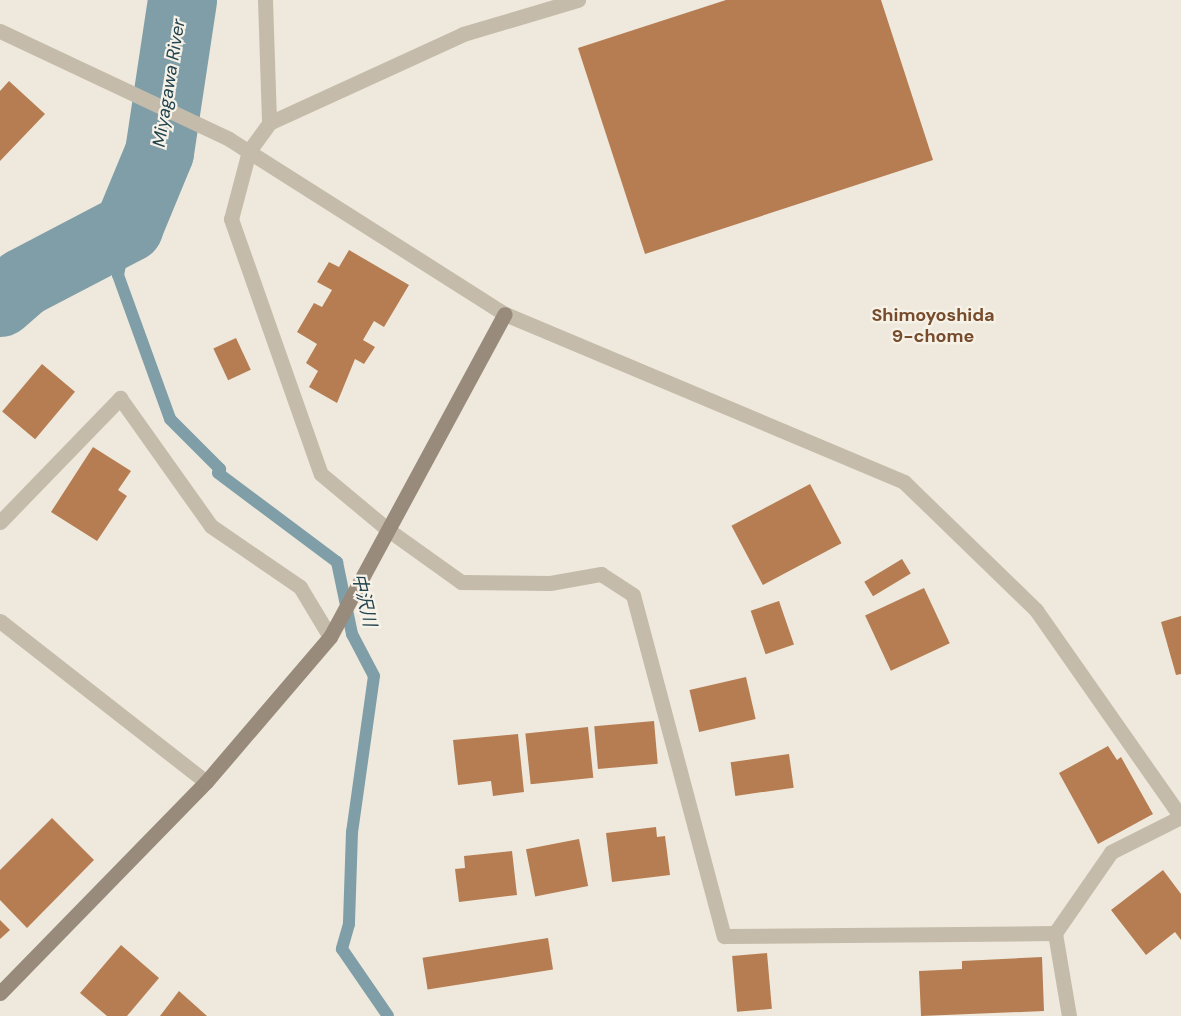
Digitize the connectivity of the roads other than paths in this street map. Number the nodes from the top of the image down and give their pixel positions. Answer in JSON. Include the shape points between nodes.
{"nodes":[{"id":1,"x":265,"y":0,"type":"edge"},
{"id":2,"x":578,"y":0,"type":"edge"},
{"id":3,"x":0,"y":31,"type":"edge"},
{"id":4,"x":269,"y":123,"type":"junction"},
{"id":5,"x":249,"y":151,"type":"junction"},
{"id":6,"x":505,"y":314,"type":"junction"},
{"id":7,"x":0,"y":522,"type":"edge"},
{"id":8,"x":387,"y":530,"type":"junction"},
{"id":9,"x":0,"y":621,"type":"edge"},
{"id":10,"x":330,"y":638,"type":"junction"},
{"id":11,"x":206,"y":782,"type":"junction"},
{"id":12,"x":1055,"y":933,"type":"junction"},
{"id":13,"x":0,"y":993,"type":"edge"},
{"id":14,"x":1069,"y":1016,"type":"edge"}],
"edges":[{"from":1,"to":4,"type":"street"},
{"from":2,"to":4,"type":"street","via":[[463,34]]},
{"from":3,"to":5,"type":"street"},
{"from":4,"to":5,"type":"street"},
{"from":5,"to":6,"type":"street"},
{"from":5,"to":8,"type":"street","via":[[231,219],[321,474]]},
{"from":6,"to":8,"type":"street"},
{"from":6,"to":12,"type":"street","via":[[904,482],[1036,610],[1181,817],[1111,852]]},
{"from":7,"to":10,"type":"street","via":[[120,398],[211,526],[300,587]]},
{"from":8,"to":10,"type":"street"},
{"from":8,"to":12,"type":"street","via":[[461,582],[550,583],[601,574],[633,595],[724,936]]},
{"from":9,"to":11,"type":"street"},
{"from":10,"to":11,"type":"street"},
{"from":11,"to":13,"type":"street"},
{"from":12,"to":14,"type":"street"}]}
